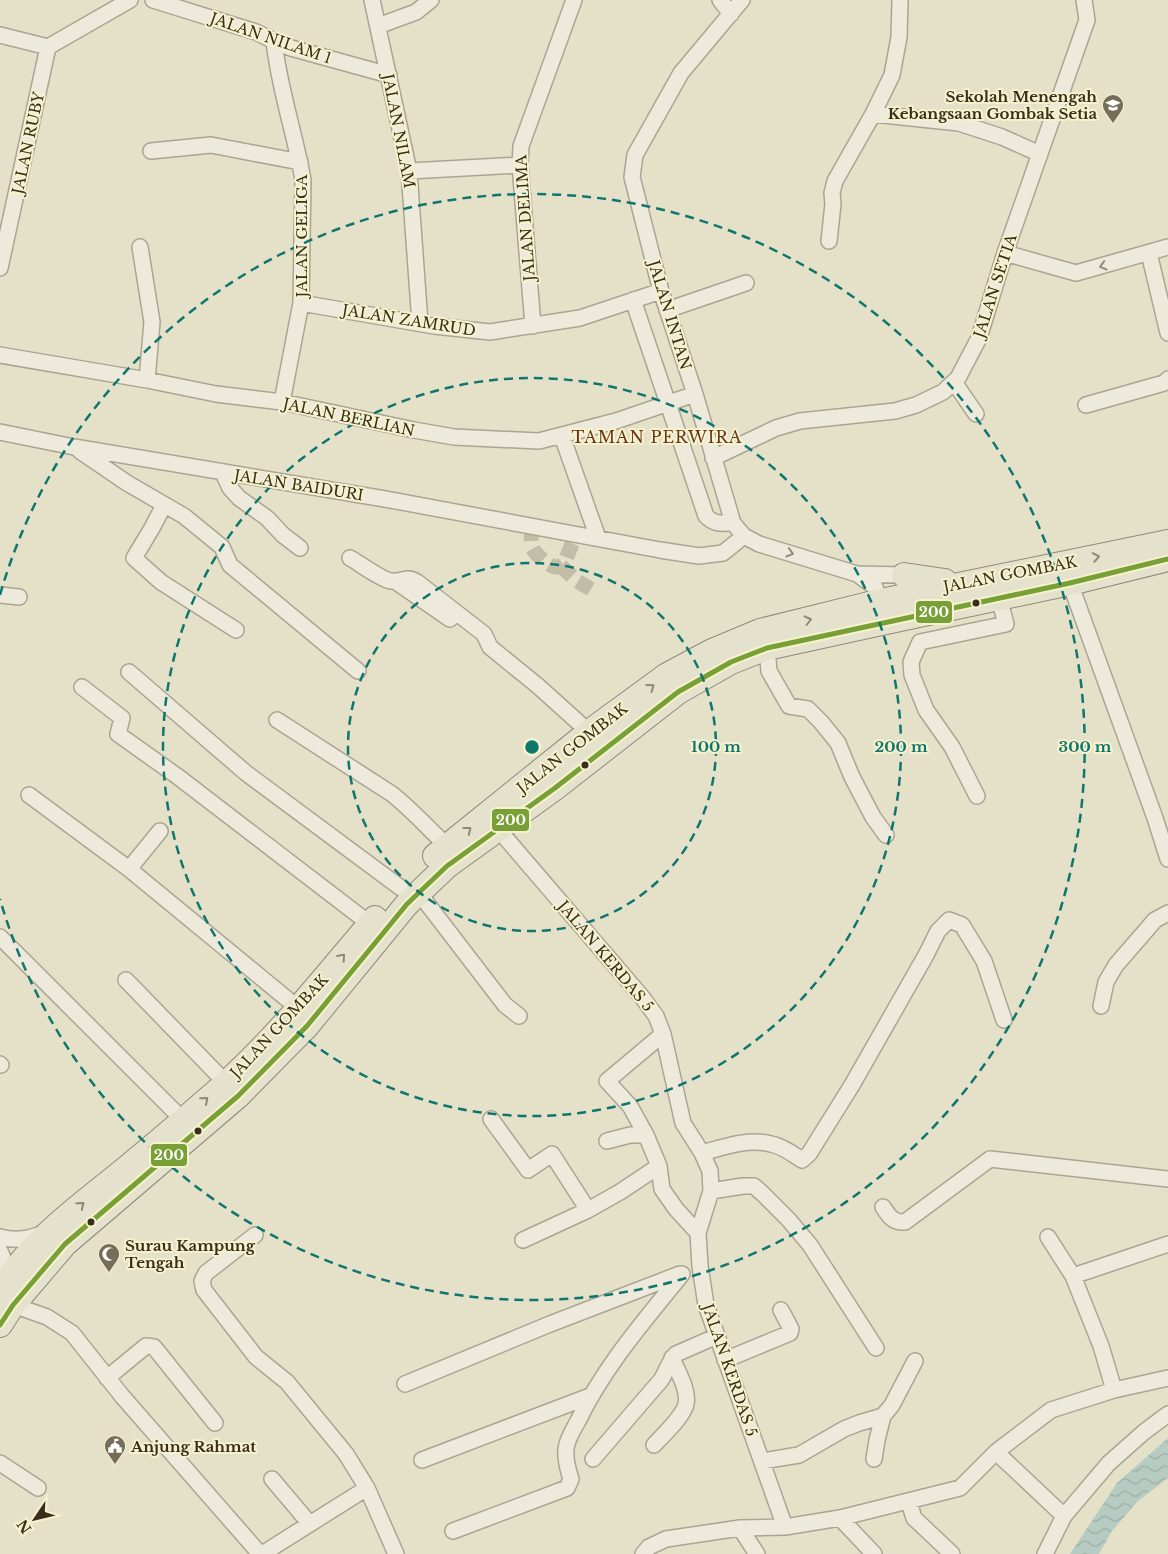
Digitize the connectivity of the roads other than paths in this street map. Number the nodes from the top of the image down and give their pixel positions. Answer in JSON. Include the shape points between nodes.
{"nodes":[{"id":1,"x":130,"y":0,"type":"edge"},
{"id":2,"x":153,"y":0,"type":"edge"},
{"id":3,"x":372,"y":0,"type":"edge"},
{"id":4,"x":431,"y":0,"type":"edge"},
{"id":5,"x":574,"y":0,"type":"edge"},
{"id":6,"x":720,"y":0,"type":"edge"},
{"id":7,"x":742,"y":0,"type":"edge"},
{"id":8,"x":900,"y":0,"type":"edge"},
{"id":9,"x":1084,"y":0,"type":"edge"},
{"id":10,"x":731,"y":14,"type":"junction"},
{"id":11,"x":378,"y":26,"type":"junction"},
{"id":12,"x":0,"y":35,"type":"edge"},
{"id":13,"x":274,"y":41,"type":"junction"},
{"id":14,"x":48,"y":46,"type":"junction"},
{"id":15,"x":389,"y":75,"type":"junction"},
{"id":16,"x":873,"y":114,"type":"junction"},
{"id":17,"x":151,"y":151,"type":"dead end"},
{"id":18,"x":1040,"y":154,"type":"junction"},
{"id":19,"x":300,"y":162,"type":"junction"},
{"id":20,"x":520,"y":165,"type":"junction"},
{"id":21,"x":409,"y":171,"type":"junction"},
{"id":22,"x":829,"y":241,"type":"dead end"},
{"id":23,"x":140,"y":247,"type":"dead end"},
{"id":24,"x":1168,"y":247,"type":"edge"},
{"id":25,"x":1150,"y":252,"type":"junction"},
{"id":26,"x":1005,"y":253,"type":"junction"},
{"id":27,"x":0,"y":268,"type":"edge"},
{"id":28,"x":746,"y":283,"type":"dead end"},
{"id":29,"x":661,"y":291,"type":"junction"},
{"id":30,"x":632,"y":300,"type":"junction"},
{"id":31,"x":302,"y":303,"type":"junction"},
{"id":32,"x":667,"y":310,"type":"junction"},
{"id":33,"x":420,"y":323,"type":"junction"},
{"id":34,"x":532,"y":326,"type":"junction"},
{"id":35,"x":1168,"y":333,"type":"edge"},
{"id":36,"x":0,"y":355,"type":"edge"},
{"id":37,"x":1168,"y":379,"type":"edge"},
{"id":38,"x":147,"y":380,"type":"junction"},
{"id":39,"x":954,"y":382,"type":"junction"},
{"id":40,"x":695,"y":394,"type":"junction"},
{"id":41,"x":282,"y":402,"type":"junction"},
{"id":42,"x":668,"y":404,"type":"junction"},
{"id":43,"x":1086,"y":405,"type":"dead end"},
{"id":44,"x":976,"y":414,"type":"dead end"},
{"id":45,"x":0,"y":432,"type":"edge"},
{"id":46,"x":562,"y":436,"type":"junction"},
{"id":47,"x":74,"y":447,"type":"junction"},
{"id":48,"x":713,"y":458,"type":"junction"},
{"id":49,"x":223,"y":473,"type":"junction"},
{"id":50,"x":164,"y":505,"type":"junction"},
{"id":51,"x":734,"y":523,"type":"junction"},
{"id":52,"x":744,"y":536,"type":"junction"},
{"id":53,"x":598,"y":538,"type":"junction"},
{"id":54,"x":1168,"y":542,"type":"edge"},
{"id":55,"x":300,"y":548,"type":"dead end"},
{"id":56,"x":350,"y":558,"type":"dead end"},
{"id":57,"x":1168,"y":559,"type":"edge"},
{"id":58,"x":856,"y":574,"type":"junction"},
{"id":59,"x":1070,"y":583,"type":"junction"},
{"id":60,"x":0,"y":595,"type":"edge"},
{"id":61,"x":908,"y":595,"type":"junction"},
{"id":62,"x":19,"y":597,"type":"dead end"},
{"id":63,"x":999,"y":598,"type":"junction"},
{"id":64,"x":884,"y":611,"type":"junction"},
{"id":65,"x":236,"y":630,"type":"dead end"},
{"id":66,"x":767,"y":648,"type":"junction"},
{"id":67,"x":358,"y":671,"type":"dead end"},
{"id":68,"x":129,"y":672,"type":"dead end"},
{"id":69,"x":82,"y":687,"type":"dead end"},
{"id":70,"x":277,"y":720,"type":"dead end"},
{"id":71,"x":590,"y":732,"type":"junction"},
{"id":72,"x":29,"y":795,"type":"dead end"},
{"id":73,"x":977,"y":796,"type":"dead end"},
{"id":74,"x":498,"y":829,"type":"junction"},
{"id":75,"x":160,"y":831,"type":"dead end"},
{"id":76,"x":886,"y":834,"type":"dead end"},
{"id":77,"x":448,"y":846,"type":"junction"},
{"id":78,"x":1168,"y":859,"type":"edge"},
{"id":79,"x":130,"y":870,"type":"junction"},
{"id":80,"x":410,"y":891,"type":"junction"},
{"id":81,"x":1168,"y":913,"type":"edge"},
{"id":82,"x":370,"y":924,"type":"junction"},
{"id":83,"x":0,"y":937,"type":"edge"},
{"id":84,"x":126,"y":980,"type":"dead end"},
{"id":85,"x":1101,"y":1006,"type":"dead end"},
{"id":86,"x":298,"y":1008,"type":"junction"},
{"id":87,"x":518,"y":1016,"type":"dead end"},
{"id":88,"x":1004,"y":1020,"type":"dead end"},
{"id":89,"x":663,"y":1034,"type":"junction"},
{"id":90,"x":226,"y":1083,"type":"junction"},
{"id":91,"x":491,"y":1119,"type":"dead end"},
{"id":92,"x":183,"y":1120,"type":"junction"},
{"id":93,"x":646,"y":1135,"type":"junction"},
{"id":94,"x":608,"y":1141,"type":"dead end"},
{"id":95,"x":702,"y":1153,"type":"junction"},
{"id":96,"x":659,"y":1166,"type":"junction"},
{"id":97,"x":1168,"y":1179,"type":"edge"},
{"id":98,"x":711,"y":1191,"type":"junction"},
{"id":99,"x":883,"y":1207,"type":"dead end"},
{"id":100,"x":588,"y":1210,"type":"junction"},
{"id":101,"x":52,"y":1228,"type":"junction"},
{"id":102,"x":698,"y":1233,"type":"junction"},
{"id":103,"x":255,"y":1235,"type":"dead end"},
{"id":104,"x":0,"y":1237,"type":"edge"},
{"id":105,"x":1048,"y":1237,"type":"dead end"},
{"id":106,"x":523,"y":1240,"type":"dead end"},
{"id":107,"x":1168,"y":1244,"type":"edge"},
{"id":108,"x":0,"y":1250,"type":"edge"},
{"id":109,"x":700,"y":1266,"type":"junction"},
{"id":110,"x":682,"y":1274,"type":"junction"},
{"id":111,"x":1074,"y":1276,"type":"junction"},
{"id":112,"x":7,"y":1291,"type":"edge"},
{"id":113,"x":781,"y":1310,"type":"dead end"},
{"id":114,"x":0,"y":1325,"type":"edge"},
{"id":115,"x":717,"y":1336,"type":"junction"},
{"id":116,"x":876,"y":1348,"type":"dead end"},
{"id":117,"x":672,"y":1358,"type":"junction"},
{"id":118,"x":725,"y":1360,"type":"junction"},
{"id":119,"x":915,"y":1361,"type":"dead end"},
{"id":120,"x":107,"y":1378,"type":"junction"},
{"id":121,"x":1168,"y":1378,"type":"edge"},
{"id":122,"x":405,"y":1384,"type":"dead end"},
{"id":123,"x":1114,"y":1390,"type":"junction"},
{"id":124,"x":590,"y":1396,"type":"junction"},
{"id":125,"x":1168,"y":1414,"type":"edge"},
{"id":126,"x":884,"y":1416,"type":"junction"},
{"id":127,"x":215,"y":1423,"type":"dead end"},
{"id":128,"x":654,"y":1445,"type":"dead end"},
{"id":129,"x":996,"y":1452,"type":"junction"},
{"id":130,"x":593,"y":1459,"type":"dead end"},
{"id":131,"x":874,"y":1459,"type":"dead end"},
{"id":132,"x":422,"y":1460,"type":"dead end"},
{"id":133,"x":762,"y":1460,"type":"junction"},
{"id":134,"x":0,"y":1463,"type":"edge"},
{"id":135,"x":272,"y":1479,"type":"dead end"},
{"id":136,"x":38,"y":1488,"type":"dead end"},
{"id":137,"x":367,"y":1488,"type":"junction"},
{"id":138,"x":909,"y":1502,"type":"junction"},
{"id":139,"x":1064,"y":1516,"type":"junction"},
{"id":140,"x":840,"y":1518,"type":"junction"},
{"id":141,"x":310,"y":1524,"type":"junction"},
{"id":142,"x":786,"y":1527,"type":"junction"},
{"id":143,"x":740,"y":1528,"type":"junction"},
{"id":144,"x":453,"y":1531,"type":"dead end"},
{"id":145,"x":649,"y":1552,"type":"edge"},
{"id":146,"x":261,"y":1554,"type":"edge"},
{"id":147,"x":396,"y":1554,"type":"edge"},
{"id":148,"x":757,"y":1554,"type":"edge"},
{"id":149,"x":874,"y":1554,"type":"edge"},
{"id":150,"x":952,"y":1554,"type":"edge"},
{"id":151,"x":1045,"y":1554,"type":"edge"}],
"edges":[{"from":1,"to":14,"type":"street"},
{"from":2,"to":13,"type":"street","name":"JALAN NILAM 1","via":[[256,32]]},
{"from":3,"to":11,"type":"street","name":"JALAN NILAM"},
{"from":4,"to":11,"type":"street","via":[[416,12]]},
{"from":5,"to":20,"type":"street","name":"JALAN DELIMA","via":[[521,146]]},
{"from":6,"to":10,"type":"street"},
{"from":7,"to":10,"type":"street","name":"JALAN INTAN"},
{"from":8,"to":16,"type":"street","via":[[899,37],[892,75]]},
{"from":9,"to":18,"type":"street","name":"JALAN SETIA","via":[[1087,20]]},
{"from":10,"to":29,"type":"street","name":"JALAN INTAN","via":[[681,73],[635,155],[632,177]]},
{"from":11,"to":15,"type":"street","name":"JALAN NILAM"},
{"from":12,"to":14,"type":"street"},
{"from":13,"to":15,"type":"street","name":"JALAN NILAM 1"},
{"from":13,"to":19,"type":"street","name":"JALAN GELIGA","via":[[277,70]]},
{"from":14,"to":27,"type":"street","name":"JALAN RUBY"},
{"from":15,"to":21,"type":"street","name":"JALAN NILAM"},
{"from":16,"to":18,"type":"street","via":[[960,122]]},
{"from":16,"to":22,"type":"street","via":[[835,181]]},
{"from":17,"to":19,"type":"street","via":[[211,145]]},
{"from":18,"to":26,"type":"street","name":"JALAN SETIA"},
{"from":19,"to":31,"type":"street","name":"JALAN GELIGA","via":[[303,180]]},
{"from":20,"to":21,"type":"street"},
{"from":20,"to":34,"type":"street","name":"JALAN DELIMA"},
{"from":21,"to":33,"type":"street","name":"JALAN NILAM"},
{"from":23,"to":38,"type":"street","via":[[152,322]]},
{"from":24,"to":25,"type":"street"},
{"from":25,"to":26,"type":"street","one_way":true,"via":[[1076,273]]},
{"from":25,"to":35,"type":"street"},
{"from":26,"to":39,"type":"street","name":"JALAN SETIA","via":[[980,338]]},
{"from":28,"to":32,"type":"street"},
{"from":29,"to":30,"type":"street","name":"JALAN ZAMRUD"},
{"from":29,"to":32,"type":"street","name":"JALAN INTAN"},
{"from":30,"to":34,"type":"street","name":"JALAN ZAMRUD","via":[[580,318]]},
{"from":30,"to":42,"type":"street"},
{"from":31,"to":33,"type":"street","name":"JALAN ZAMRUD"},
{"from":31,"to":41,"type":"street","name":"JALAN GELIGA"},
{"from":32,"to":40,"type":"street","name":"JALAN INTAN"},
{"from":33,"to":34,"type":"street","name":"JALAN ZAMRUD","via":[[490,332]]},
{"from":36,"to":38,"type":"street","name":"JALAN BERLIAN"},
{"from":37,"to":43,"type":"street","via":[[1164,383]]},
{"from":38,"to":41,"type":"street","name":"JALAN BERLIAN","via":[[216,394]]},
{"from":39,"to":44,"type":"street"},
{"from":39,"to":48,"type":"street","name":"JALAN SETIA","via":[[943,392],[916,405],[895,411],[800,421],[776,428]]},
{"from":40,"to":42,"type":"street","name":"JALAN BERLIAN"},
{"from":40,"to":48,"type":"street","name":"JALAN INTAN"},
{"from":41,"to":46,"type":"street","name":"JALAN BERLIAN","via":[[454,437],[539,441]]},
{"from":42,"to":46,"type":"street","name":"JALAN BERLIAN"},
{"from":42,"to":51,"type":"street","via":[[706,516],[719,524]]},
{"from":45,"to":47,"type":"street","name":"JALAN BAIDURI"},
{"from":46,"to":53,"type":"street"},
{"from":47,"to":49,"type":"street","name":"JALAN BAIDURI"},
{"from":47,"to":50,"type":"street"},
{"from":48,"to":51,"type":"street","name":"JALAN INTAN"},
{"from":49,"to":53,"type":"street","name":"JALAN BAIDURI"},
{"from":49,"to":55,"type":"street","via":[[239,498]]},
{"from":50,"to":65,"type":"street","via":[[134,558],[161,582]]},
{"from":50,"to":67,"type":"street","via":[[184,516],[222,546],[230,565]]},
{"from":51,"to":52,"type":"street","name":"JALAN INTAN"},
{"from":52,"to":53,"type":"street","name":"JALAN BAIDURI","via":[[723,553],[699,556]]},
{"from":52,"to":58,"type":"street","name":"JALAN INTAN","one_way":true,"via":[[759,544]]},
{"from":61,"to":54,"type":"main road","name":"JALAN GOMBAK","one_way":true},
{"from":56,"to":71,"type":"street","via":[[388,581],[410,579],[417,582],[484,634],[490,647]]},
{"from":57,"to":59,"type":"main road","name":"JALAN GOMBAK"},
{"from":58,"to":61,"type":"street","name":"JALAN INTAN"},
{"from":58,"to":64,"type":"street","name":"JALAN INTAN","via":[[875,587]]},
{"from":59,"to":63,"type":"main road","name":"JALAN GOMBAK"},
{"from":59,"to":78,"type":"street"},
{"from":60,"to":62,"type":"street"},
{"from":61,"to":63,"type":"main road","name":"JALAN GOMBAK"},
{"from":61,"to":64,"type":"main road","name":"JALAN GOMBAK"},
{"from":63,"to":73,"type":"street","via":[[1006,624],[920,642],[911,662],[912,675],[926,710],[952,747]]},
{"from":64,"to":66,"type":"main road","name":"JALAN GOMBAK"},
{"from":71,"to":64,"type":"main road","name":"JALAN GOMBAK","one_way":true,"via":[[667,675],[712,651],[760,632]]},
{"from":66,"to":74,"type":"main road","name":"JALAN GOMBAK","via":[[731,662],[678,692]]},
{"from":66,"to":76,"type":"street","via":[[769,671],[789,706],[808,709],[838,743],[868,809]]},
{"from":68,"to":80,"type":"street","via":[[246,773]]},
{"from":69,"to":82,"type":"street","via":[[122,718],[118,734]]},
{"from":70,"to":77,"type":"street","via":[[392,794]]},
{"from":77,"to":71,"type":"main road","name":"JALAN GOMBAK","one_way":true},
{"from":72,"to":79,"type":"street"},
{"from":74,"to":80,"type":"main road","name":"JALAN GOMBAK"},
{"from":74,"to":89,"type":"street","name":"JALAN KERDAS 5","via":[[642,997],[656,1016]]},
{"from":75,"to":79,"type":"street"},
{"from":77,"to":80,"type":"main road","name":"JALAN GOMBAK","via":[[437,854]]},
{"from":79,"to":86,"type":"street"},
{"from":80,"to":82,"type":"main road","name":"JALAN GOMBAK"},
{"from":80,"to":87,"type":"street","via":[[505,1005]]},
{"from":80,"to":112,"type":"main road","name":"JALAN GOMBAK","via":[[407,904],[307,1026],[238,1096]]},
{"from":81,"to":85,"type":"street","via":[[1155,920],[1116,965],[1106,982]]},
{"from":86,"to":82,"type":"main road","name":"JALAN GOMBAK","one_way":true},
{"from":83,"to":92,"type":"street"},
{"from":84,"to":90,"type":"street"},
{"from":86,"to":90,"type":"main road","name":"JALAN GOMBAK"},
{"from":88,"to":95,"type":"street","via":[[984,960],[962,925],[949,920],[938,932],[852,1085],[809,1154],[802,1160],[773,1144],[757,1142]]},
{"from":89,"to":93,"type":"street","via":[[607,1081],[630,1106]]},
{"from":89,"to":95,"type":"street","name":"JALAN KERDAS 5","via":[[683,1123]]},
{"from":92,"to":90,"type":"main road","name":"JALAN GOMBAK","one_way":true},
{"from":91,"to":100,"type":"street","via":[[528,1170],[552,1154]]},
{"from":101,"to":92,"type":"main road","name":"JALAN GOMBAK","one_way":true},
{"from":93,"to":94,"type":"street"},
{"from":93,"to":96,"type":"street"},
{"from":95,"to":98,"type":"street","name":"JALAN KERDAS 5","via":[[710,1171]]},
{"from":96,"to":100,"type":"street"},
{"from":96,"to":102,"type":"street","via":[[662,1189]]},
{"from":97,"to":99,"type":"street","via":[[990,1159],[905,1222],[892,1220]]},
{"from":98,"to":102,"type":"street","name":"JALAN KERDAS 5"},
{"from":98,"to":116,"type":"street","via":[[754,1186],[764,1194],[810,1245]]},
{"from":100,"to":106,"type":"street"},
{"from":101,"to":104,"type":"street","via":[[29,1238]]},
{"from":101,"to":112,"type":"main road","name":"JALAN GOMBAK","via":[[28,1252]]},
{"from":102,"to":109,"type":"street","name":"JALAN KERDAS 5"},
{"from":103,"to":137,"type":"street","via":[[206,1273],[202,1281],[204,1290],[256,1357],[287,1382],[346,1454]]},
{"from":105,"to":111,"type":"street"},
{"from":107,"to":111,"type":"street"},
{"from":108,"to":112,"type":"street","via":[[5,1263]]},
{"from":109,"to":110,"type":"street"},
{"from":109,"to":115,"type":"street","name":"JALAN KERDAS 5","via":[[706,1305]]},
{"from":110,"to":122,"type":"street"},
{"from":110,"to":124,"type":"street"},
{"from":111,"to":123,"type":"street"},
{"from":112,"to":114,"type":"main road","name":"JALAN GOMBAK"},
{"from":112,"to":120,"type":"street","via":[[72,1333]]},
{"from":113,"to":118,"type":"street","via":[[790,1333]]},
{"from":115,"to":117,"type":"street"},
{"from":115,"to":118,"type":"street","name":"JALAN KERDAS 5"},
{"from":117,"to":128,"type":"street","via":[[685,1390],[686,1405]]},
{"from":117,"to":130,"type":"street","via":[[661,1380]]},
{"from":118,"to":133,"type":"street","name":"JALAN KERDAS 5"},
{"from":119,"to":126,"type":"street"},
{"from":120,"to":127,"type":"street","via":[[146,1346],[154,1347]]},
{"from":120,"to":146,"type":"street"},
{"from":121,"to":123,"type":"street"},
{"from":123,"to":129,"type":"street","via":[[1051,1410]]},
{"from":124,"to":132,"type":"street"},
{"from":124,"to":144,"type":"street","via":[[568,1441],[566,1458],[571,1480],[567,1488]]},
{"from":125,"to":139,"type":"street","via":[[1109,1463]]},
{"from":126,"to":131,"type":"street"},
{"from":126,"to":133,"type":"street","via":[[844,1429],[799,1455]]},
{"from":129,"to":138,"type":"street","via":[[960,1488]]},
{"from":129,"to":139,"type":"street"},
{"from":133,"to":142,"type":"street","name":"JALAN KERDAS 5"},
{"from":134,"to":136,"type":"street"},
{"from":135,"to":141,"type":"street"},
{"from":137,"to":141,"type":"street"},
{"from":137,"to":147,"type":"street"},
{"from":138,"to":140,"type":"street"},
{"from":138,"to":150,"type":"street","via":[[914,1518]]},
{"from":139,"to":151,"type":"street"},
{"from":140,"to":142,"type":"street"},
{"from":140,"to":149,"type":"street"},
{"from":141,"to":146,"type":"street"},
{"from":142,"to":143,"type":"street"},
{"from":143,"to":145,"type":"street","via":[[666,1539]]},
{"from":143,"to":148,"type":"street"}]}
